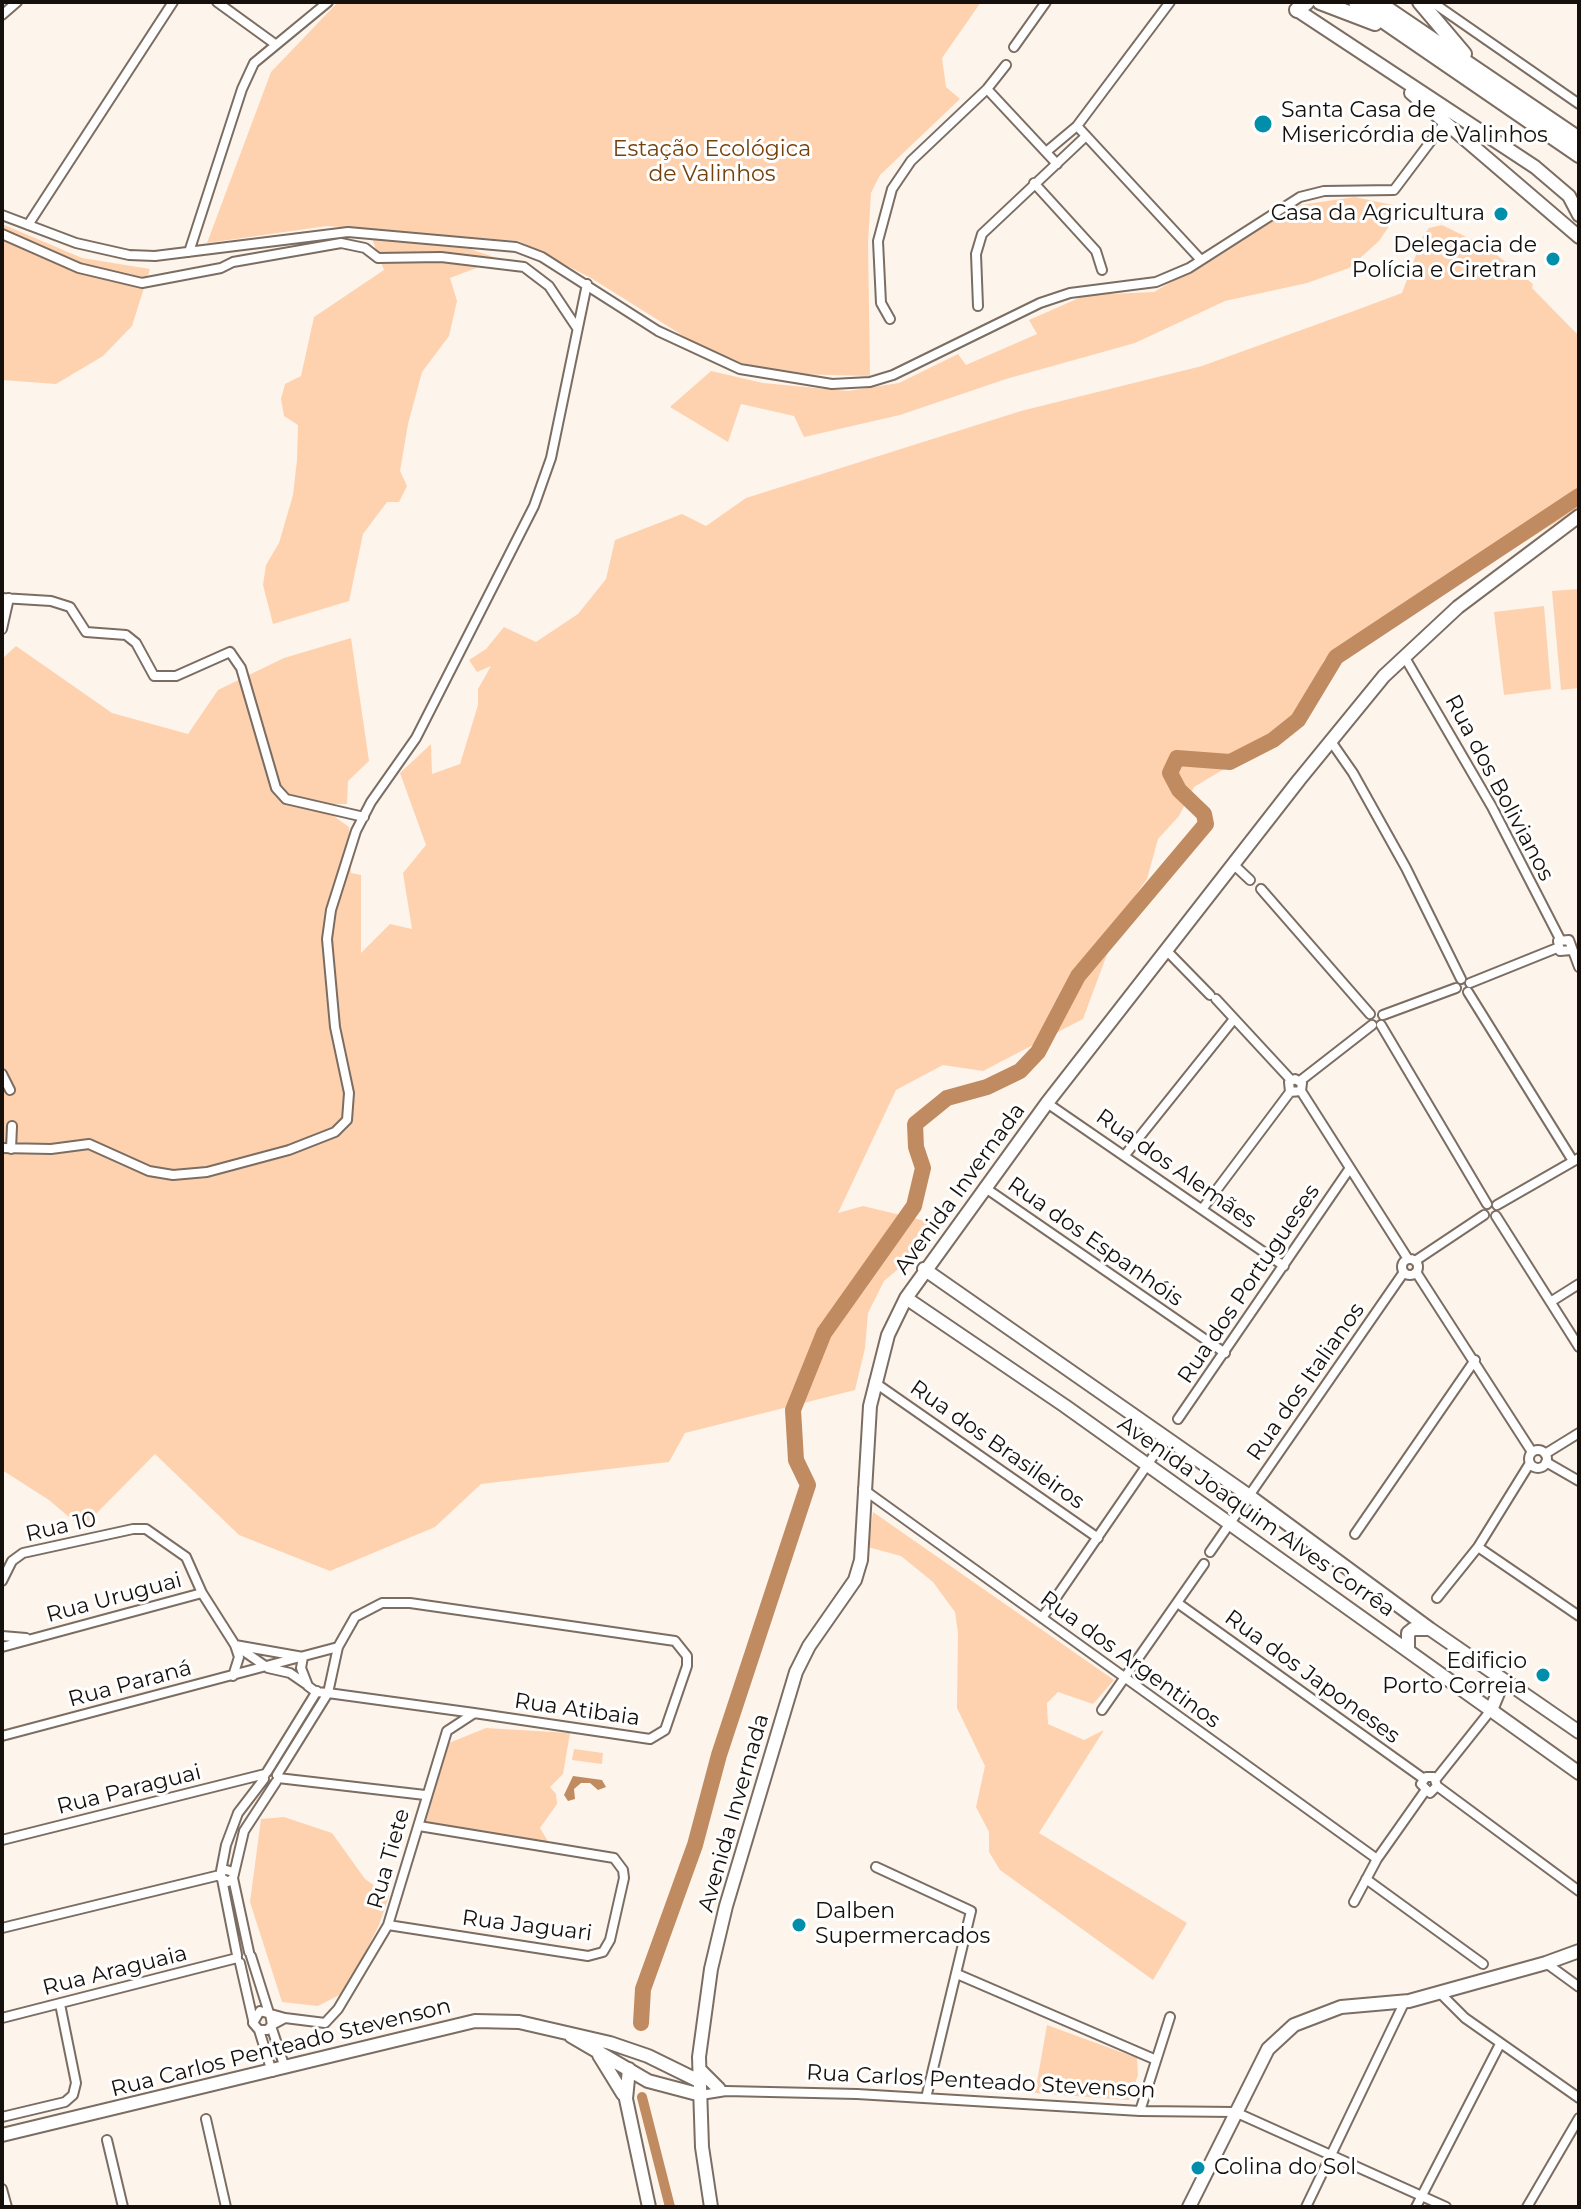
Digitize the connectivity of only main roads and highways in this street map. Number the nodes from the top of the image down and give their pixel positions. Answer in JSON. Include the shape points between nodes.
{"nodes":[{"id":1,"x":1320,"y":2,"type":"edge"},
{"id":2,"x":1356,"y":2,"type":"edge"},
{"id":3,"x":1377,"y":2,"type":"edge"},
{"id":4,"x":1420,"y":2,"type":"edge"},
{"id":5,"x":1297,"y":4,"type":"edge"},
{"id":6,"x":1400,"y":32,"type":"junction"},
{"id":7,"x":1483,"y":75,"type":"junction"},
{"id":8,"x":1398,"y":79,"type":"junction"},
{"id":9,"x":1465,"y":120,"type":"junction"},
{"id":10,"x":1446,"y":121,"type":"junction"},
{"id":11,"x":1484,"y":131,"type":"junction"},
{"id":12,"x":1578,"y":139,"type":"edge"},
{"id":13,"x":1484,"y":153,"type":"junction"},
{"id":14,"x":1579,"y":155,"type":"edge"},
{"id":15,"x":1574,"y":200,"type":"edge"},
{"id":16,"x":1551,"y":211,"type":"junction"},
{"id":17,"x":1579,"y":215,"type":"edge"},
{"id":18,"x":1579,"y":237,"type":"edge"},
{"id":19,"x":1579,"y":516,"type":"edge"},
{"id":20,"x":924,"y":1269,"type":"junction"},
{"id":21,"x":906,"y":1298,"type":"junction"},
{"id":22,"x":1430,"y":1629,"type":"junction"},
{"id":23,"x":1408,"y":1649,"type":"junction"},
{"id":24,"x":1503,"y":1681,"type":"junction"},
{"id":25,"x":1491,"y":1710,"type":"junction"},
{"id":26,"x":1579,"y":1732,"type":"edge"},
{"id":27,"x":1579,"y":1773,"type":"edge"},
{"id":28,"x":1579,"y":1951,"type":"edge"},
{"id":29,"x":571,"y":2036,"type":"junction"},
{"id":30,"x":597,"y":2053,"type":"junction"},
{"id":31,"x":648,"y":2056,"type":"junction"},
{"id":32,"x":629,"y":2069,"type":"junction"},
{"id":33,"x":677,"y":2071,"type":"junction"},
{"id":34,"x":700,"y":2076,"type":"junction"},
{"id":35,"x":626,"y":2099,"type":"junction"},
{"id":36,"x":701,"y":2113,"type":"junction"},
{"id":37,"x":2,"y":2135,"type":"edge"},
{"id":38,"x":649,"y":2207,"type":"edge"},
{"id":39,"x":711,"y":2207,"type":"edge"},
{"id":40,"x":1189,"y":2207,"type":"edge"}],
"edges":[{"from":1,"to":6,"type":"main road"},
{"from":2,"to":6,"type":"main road"},
{"from":3,"to":7,"type":"main road"},
{"from":4,"to":7,"type":"main road"},
{"from":5,"to":8,"type":"main road"},
{"from":6,"to":14,"type":"main road"},
{"from":7,"to":12,"type":"main road"},
{"from":8,"to":9,"type":"main road"},
{"from":8,"to":10,"type":"main road"},
{"from":9,"to":10,"type":"main road"},
{"from":9,"to":11,"type":"main road"},
{"from":10,"to":13,"type":"main road"},
{"from":11,"to":13,"type":"main road","via":[[1479,139]]},
{"from":11,"to":15,"type":"main road"},
{"from":13,"to":16,"type":"main road"},
{"from":15,"to":16,"type":"main road","via":[[1570,210]]},
{"from":15,"to":17,"type":"main road"},
{"from":16,"to":18,"type":"main road"},
{"from":19,"to":20,"type":"main road","name":"Avenida Invernada","via":[[1458,607],[1404,656],[1330,740]]},
{"from":20,"to":21,"type":"main road","name":"Avenida Invernada"},
{"from":20,"to":22,"type":"main road","name":"Avenida Joaquim Alves Corrêa"},
{"from":21,"to":23,"type":"main road","name":"Avenida Joaquim Alves Corrêa"},
{"from":21,"to":34,"type":"main road","name":"Avenida Invernada","via":[[874,1382],[861,1560],[855,1580],[796,1672],[726,1906],[708,1983]]},
{"from":22,"to":23,"type":"main road","via":[[1413,1629]]},
{"from":22,"to":24,"type":"main road","name":"Avenida Joaquim Alves Corrêa"},
{"from":23,"to":25,"type":"main road","name":"Avenida Joaquim Alves Corrêa"},
{"from":24,"to":25,"type":"main road"},
{"from":24,"to":26,"type":"main road","name":"Avenida Joaquim Alves Corrêa"},
{"from":25,"to":27,"type":"main road","name":"Avenida Joaquim Alves Corrêa"},
{"from":28,"to":40,"type":"main road","via":[[1405,2001],[1341,2007],[1294,2025],[1268,2049]]},
{"from":29,"to":30,"type":"main road","name":"Rua Carlos Penteado Stevenson"},
{"from":29,"to":31,"type":"main road","name":"Rua Carlos Penteado Stevenson"},
{"from":29,"to":37,"type":"main road","name":"Rua Carlos Penteado Stevenson","via":[[502,2020],[475,2021]]},
{"from":30,"to":32,"type":"main road","name":"Rua Carlos Penteado Stevenson"},
{"from":30,"to":35,"type":"main road"},
{"from":31,"to":32,"type":"main road"},
{"from":31,"to":33,"type":"main road","name":"Rua Carlos Penteado Stevenson"},
{"from":32,"to":34,"type":"main road","name":"Rua Carlos Penteado Stevenson","via":[[669,2089]]},
{"from":32,"to":35,"type":"main road"},
{"from":33,"to":34,"type":"main road","name":"Rua Carlos Penteado Stevenson"},
{"from":33,"to":34,"type":"main road","via":[[690,2068]]},
{"from":34,"to":36,"type":"main road","name":"Avenida Invernada"},
{"from":34,"to":36,"type":"main road","via":[[721,2091]]},
{"from":35,"to":38,"type":"main road"},
{"from":36,"to":39,"type":"main road","name":"Avenida Invernada"}]}
